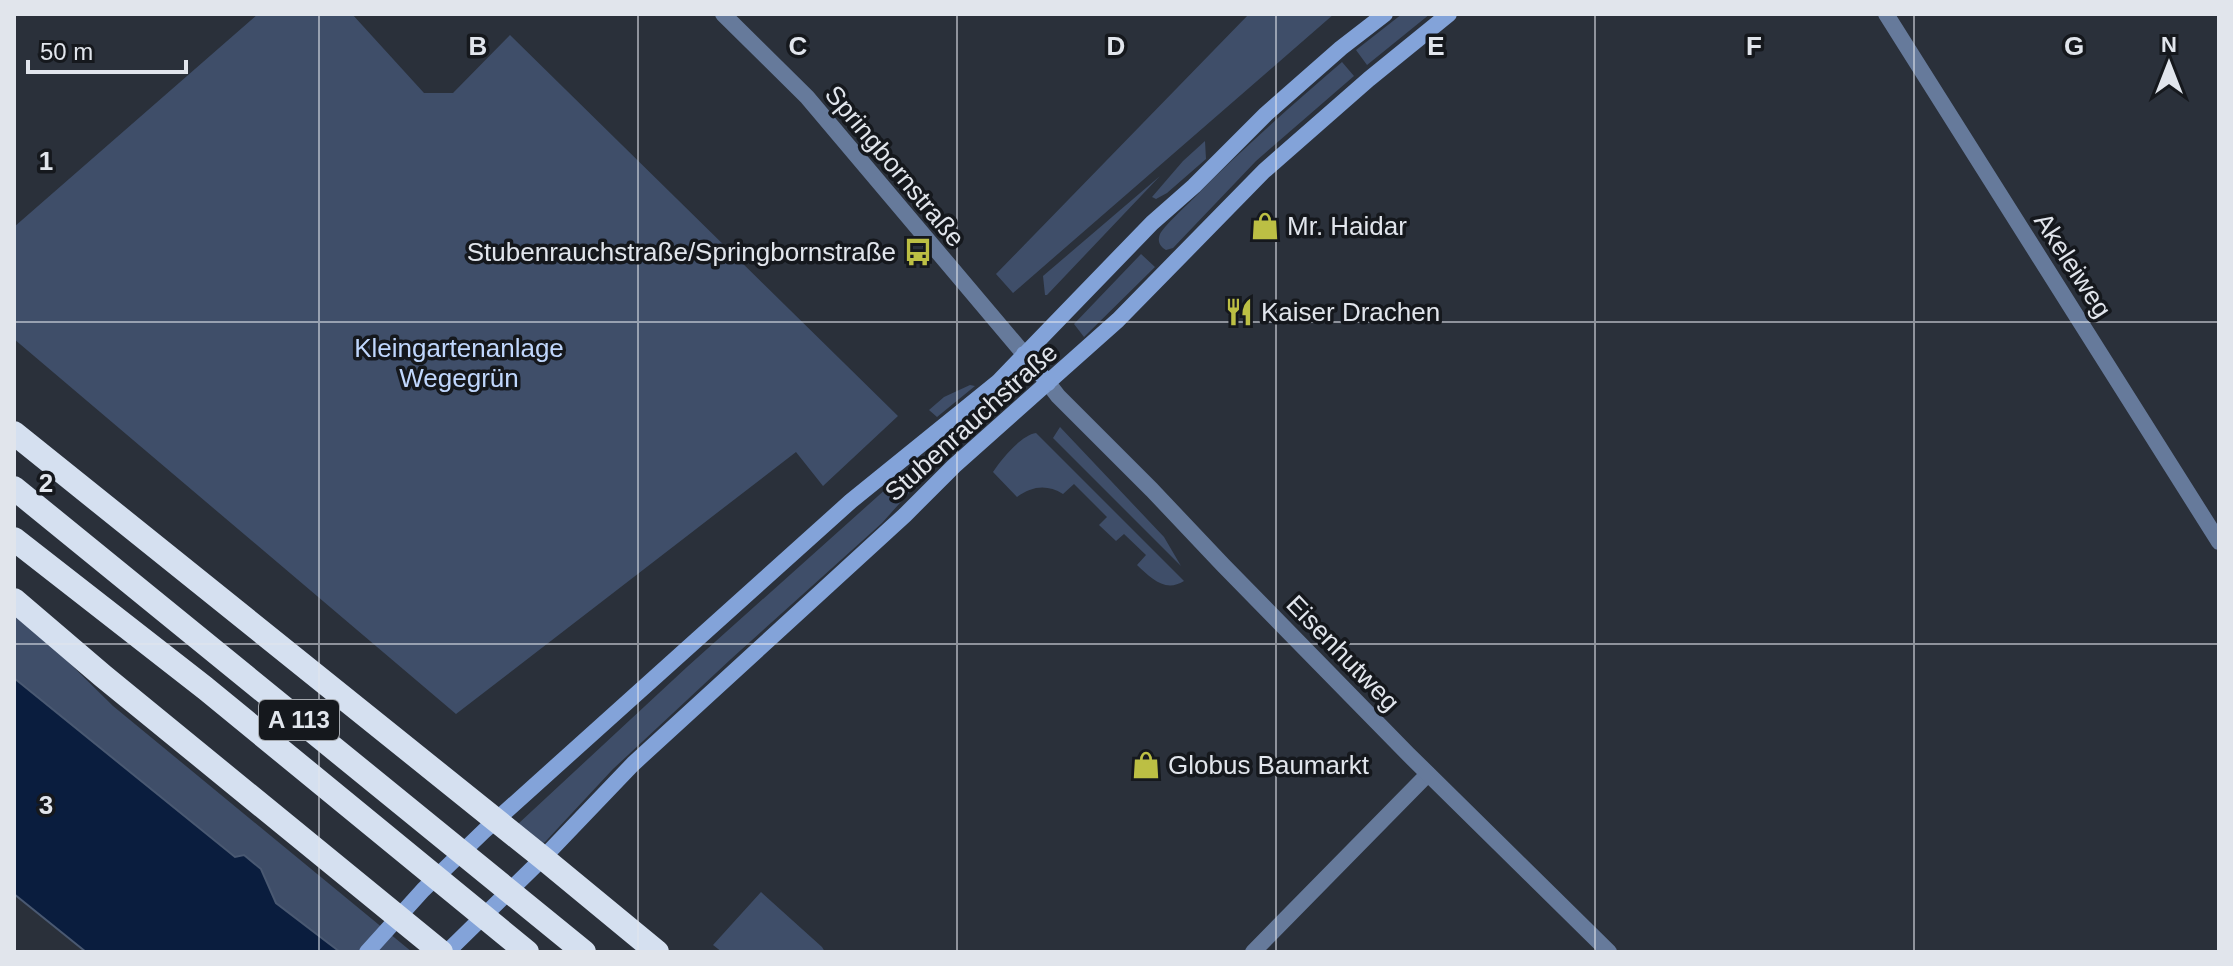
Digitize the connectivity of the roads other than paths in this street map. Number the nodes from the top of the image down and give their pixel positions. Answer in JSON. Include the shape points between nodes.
{"nodes":[{"id":1,"x":723,"y":14,"type":"edge"},
{"id":2,"x":1385,"y":14,"type":"edge"},
{"id":3,"x":1449,"y":14,"type":"edge"},
{"id":4,"x":1886,"y":14,"type":"edge"},
{"id":5,"x":1024,"y":354,"type":"junction"},
{"id":6,"x":1048,"y":383,"type":"junction"},
{"id":7,"x":14,"y":433,"type":"edge"},
{"id":8,"x":14,"y":488,"type":"edge"},
{"id":9,"x":14,"y":539,"type":"edge"},
{"id":10,"x":2219,"y":542,"type":"edge"},
{"id":11,"x":14,"y":600,"type":"edge"},
{"id":12,"x":1428,"y":774,"type":"junction"},
{"id":13,"x":489,"y":826,"type":"junction"},
{"id":14,"x":537,"y":864,"type":"junction"},
{"id":15,"x":405,"y":911,"type":"junction"},
{"id":16,"x":372,"y":946,"type":"edge"},
{"id":17,"x":448,"y":949,"type":"edge"},
{"id":18,"x":527,"y":952,"type":"edge"},
{"id":19,"x":584,"y":952,"type":"edge"},
{"id":20,"x":657,"y":952,"type":"edge"},
{"id":21,"x":1253,"y":952,"type":"edge"},
{"id":22,"x":1609,"y":952,"type":"edge"}],
"edges":[{"from":1,"to":5,"type":"street","name":"Springbornstraße","via":[[807,97]]},
{"from":2,"to":5,"type":"main road","name":"Stubenrauchstraße","via":[[1266,114]]},
{"from":3,"to":6,"type":"main road","name":"Stubenrauchstraße","via":[[1264,171],[1118,320]]},
{"from":4,"to":10,"type":"street","name":"Akeleiweg"},
{"from":5,"to":6,"type":"main road"},
{"from":5,"to":13,"type":"main road","name":"Stubenrauchstraße","via":[[998,382],[851,501]]},
{"from":6,"to":12,"type":"street","name":"Eisenhutweg"},
{"from":6,"to":14,"type":"main road","name":"Stubenrauchstraße","via":[[633,764]]},
{"from":7,"to":13,"type":"highway"},
{"from":8,"to":19,"type":"highway","number":"A 113"},
{"from":9,"to":18,"type":"highway","number":"A 113"},
{"from":11,"to":15,"type":"highway","via":[[103,676]]},
{"from":12,"to":21,"type":"street"},
{"from":12,"to":22,"type":"street","name":"Eisenhutweg"},
{"from":13,"to":14,"type":"highway"},
{"from":13,"to":15,"type":"main road","name":"Stubenrauchstraße"},
{"from":14,"to":17,"type":"main road","name":"Stubenrauchstraße"},
{"from":14,"to":20,"type":"highway"},
{"from":15,"to":16,"type":"main road"},
{"from":15,"to":17,"type":"highway"}]}
